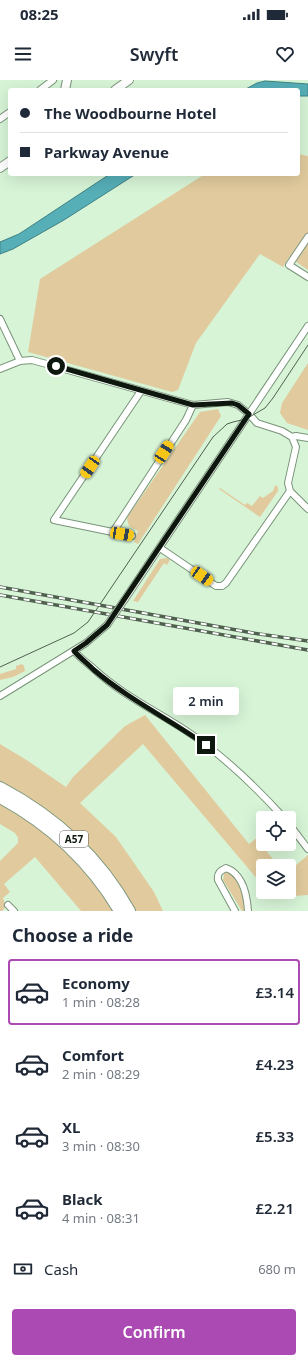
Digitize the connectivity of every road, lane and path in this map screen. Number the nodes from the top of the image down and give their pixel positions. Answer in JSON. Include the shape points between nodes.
{"nodes":[{"id":1,"x":53,"y":80,"type":"edge"},
{"id":2,"x":129,"y":80,"type":"edge"},
{"id":3,"x":43,"y":88,"type":"edge"},
{"id":4,"x":118,"y":88,"type":"edge"},
{"id":5,"x":308,"y":236,"type":"edge"},
{"id":6,"x":308,"y":277,"type":"edge"},
{"id":7,"x":0,"y":319,"type":"edge"},
{"id":8,"x":308,"y":326,"type":"edge"},
{"id":9,"x":20,"y":361,"type":"junction"},
{"id":10,"x":0,"y":369,"type":"edge"},
{"id":11,"x":141,"y":391,"type":"junction"},
{"id":12,"x":193,"y":405,"type":"junction"},
{"id":13,"x":249,"y":414,"type":"junction"},
{"id":14,"x":292,"y":437,"type":"junction"},
{"id":15,"x":308,"y":438,"type":"edge"},
{"id":16,"x":290,"y":491,"type":"junction"},
{"id":17,"x":308,"y":509,"type":"edge"},
{"id":18,"x":113,"y":532,"type":"junction"},
{"id":19,"x":132,"y":536,"type":"dead end"},
{"id":20,"x":160,"y":548,"type":"junction"},
{"id":21,"x":74,"y":651,"type":"junction"},
{"id":22,"x":0,"y":696,"type":"edge"},
{"id":23,"x":0,"y":787,"type":"edge"},
{"id":24,"x":0,"y":798,"type":"edge"},
{"id":25,"x":277,"y":811,"type":"edge"},
{"id":26,"x":296,"y":833,"type":"edge"},
{"id":27,"x":308,"y":849,"type":"edge"},
{"id":28,"x":8,"y":905,"type":"dead end"},
{"id":29,"x":14,"y":911,"type":"edge"},
{"id":30,"x":119,"y":911,"type":"edge"},
{"id":31,"x":130,"y":911,"type":"edge"},
{"id":32,"x":235,"y":911,"type":"edge"},
{"id":33,"x":248,"y":911,"type":"edge"}],
"edges":[{"from":1,"to":3,"type":"street"},
{"from":2,"to":4,"type":"main road"},
{"from":5,"to":6,"type":"street","via":[[289,265]]},
{"from":7,"to":9,"type":"street"},
{"from":8,"to":13,"type":"street"},
{"from":9,"to":10,"type":"street"},
{"from":9,"to":11,"type":"street","via":[[32,360]]},
{"from":11,"to":12,"type":"street"},
{"from":11,"to":18,"type":"street","via":[[54,520]]},
{"from":12,"to":13,"type":"street","via":[[232,403]]},
{"from":12,"to":18,"type":"street","via":[[186,420]]},
{"from":13,"to":14,"type":"street","via":[[257,423],[282,430]]},
{"from":13,"to":20,"type":"street"},
{"from":14,"to":15,"type":"street"},
{"from":14,"to":16,"type":"street","via":[[296,447],[288,484]]},
{"from":16,"to":17,"type":"street"},
{"from":16,"to":20,"type":"street","via":[[222,586],[216,586]]},
{"from":18,"to":19,"type":"street"},
{"from":20,"to":21,"type":"street","bridge":true,"via":[[107,625]]},
{"from":21,"to":22,"type":"street"},
{"from":21,"to":25,"type":"street","via":[[106,680],[211,748],[248,780]]},
{"from":23,"to":31,"type":"highway","number":"A57","via":[[40,811],[79,844],[105,872]]},
{"from":24,"to":30,"type":"highway","number":"A57","via":[[27,813],[66,843],[98,879]]},
{"from":26,"to":27,"type":"street"},
{"from":28,"to":29,"type":"street"},
{"from":32,"to":33,"type":"street","via":[[218,880],[217,875],[226,868],[237,875],[246,892]]}]}
